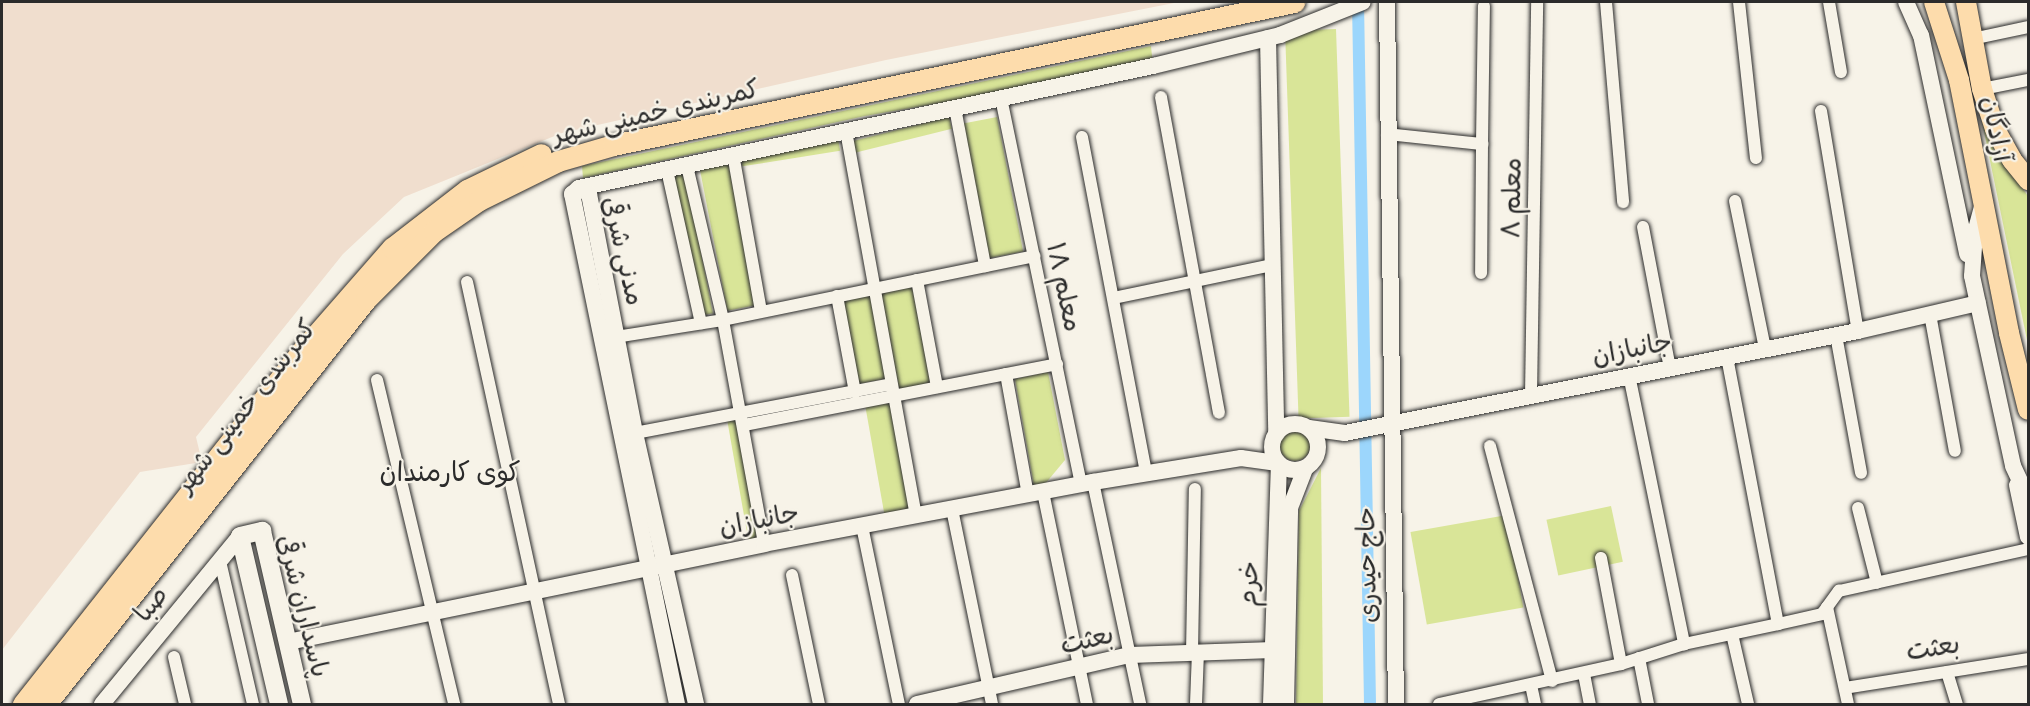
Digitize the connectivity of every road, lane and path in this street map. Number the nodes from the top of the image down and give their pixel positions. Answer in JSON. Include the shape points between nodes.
{"nodes":[{"id":1,"x":1239,"y":2,"type":"edge"},
{"id":2,"x":1290,"y":2,"type":"edge"},
{"id":3,"x":1387,"y":2,"type":"edge"},
{"id":4,"x":1537,"y":2,"type":"edge"},
{"id":5,"x":1606,"y":2,"type":"edge"},
{"id":6,"x":1739,"y":2,"type":"edge"},
{"id":7,"x":1829,"y":2,"type":"edge"},
{"id":8,"x":1906,"y":2,"type":"edge"},
{"id":9,"x":1934,"y":2,"type":"edge"},
{"id":10,"x":1944,"y":2,"type":"edge"},
{"id":11,"x":1966,"y":2,"type":"edge"},
{"id":12,"x":1356,"y":3,"type":"edge"},
{"id":13,"x":1484,"y":6,"type":"dead end"},
{"id":14,"x":2028,"y":27,"type":"edge"},
{"id":15,"x":1269,"y":38,"type":"junction"},
{"id":16,"x":1972,"y":39,"type":"junction"},
{"id":17,"x":1952,"y":51,"type":"junction"},
{"id":18,"x":1841,"y":72,"type":"dead end"},
{"id":19,"x":2028,"y":80,"type":"edge"},
{"id":20,"x":1982,"y":89,"type":"junction"},
{"id":21,"x":1161,"y":97,"type":"dead end"},
{"id":22,"x":1000,"y":98,"type":"junction"},
{"id":23,"x":955,"y":108,"type":"junction"},
{"id":24,"x":1821,"y":111,"type":"dead end"},
{"id":25,"x":846,"y":130,"type":"junction"},
{"id":26,"x":1388,"y":134,"type":"junction"},
{"id":27,"x":1082,"y":137,"type":"dead end"},
{"id":28,"x":1482,"y":144,"type":"junction"},
{"id":29,"x":733,"y":154,"type":"junction"},
{"id":30,"x":1756,"y":158,"type":"dead end"},
{"id":31,"x":687,"y":166,"type":"junction"},
{"id":32,"x":668,"y":170,"type":"junction"},
{"id":33,"x":2028,"y":180,"type":"edge"},
{"id":34,"x":579,"y":188,"type":"junction"},
{"id":35,"x":1735,"y":201,"type":"dead end"},
{"id":36,"x":1623,"y":202,"type":"dead end"},
{"id":37,"x":1983,"y":202,"type":"junction"},
{"id":38,"x":1643,"y":227,"type":"dead end"},
{"id":39,"x":1035,"y":256,"type":"junction"},
{"id":40,"x":1272,"y":265,"type":"junction"},
{"id":41,"x":986,"y":266,"type":"junction"},
{"id":42,"x":1481,"y":273,"type":"dead end"},
{"id":43,"x":1972,"y":276,"type":"junction"},
{"id":44,"x":917,"y":280,"type":"junction"},
{"id":45,"x":1196,"y":280,"type":"junction"},
{"id":46,"x":467,"y":282,"type":"dead end"},
{"id":47,"x":873,"y":289,"type":"junction"},
{"id":48,"x":837,"y":296,"type":"junction"},
{"id":49,"x":1114,"y":298,"type":"junction"},
{"id":50,"x":1978,"y":303,"type":"junction"},
{"id":51,"x":761,"y":311,"type":"junction"},
{"id":52,"x":1929,"y":314,"type":"junction"},
{"id":53,"x":723,"y":320,"type":"junction"},
{"id":54,"x":701,"y":323,"type":"junction"},
{"id":55,"x":1858,"y":331,"type":"junction"},
{"id":56,"x":2009,"y":333,"type":"junction"},
{"id":57,"x":1836,"y":335,"type":"junction"},
{"id":58,"x":616,"y":337,"type":"junction"},
{"id":59,"x":1766,"y":349,"type":"junction"},
{"id":60,"x":1726,"y":357,"type":"junction"},
{"id":61,"x":2028,"y":357,"type":"edge"},
{"id":62,"x":1057,"y":364,"type":"junction"},
{"id":63,"x":1670,"y":368,"type":"junction"},
{"id":64,"x":1006,"y":374,"type":"junction"},
{"id":65,"x":1629,"y":375,"type":"junction"},
{"id":66,"x":377,"y":380,"type":"dead end"},
{"id":67,"x":937,"y":387,"type":"junction"},
{"id":68,"x":892,"y":390,"type":"junction"},
{"id":69,"x":1278,"y":390,"type":"junction"},
{"id":70,"x":855,"y":392,"type":"junction"},
{"id":71,"x":1531,"y":395,"type":"junction"},
{"id":72,"x":2028,"y":410,"type":"edge"},
{"id":73,"x":741,"y":411,"type":"junction"},
{"id":74,"x":1220,"y":413,"type":"dead end"},
{"id":75,"x":1389,"y":424,"type":"junction"},
{"id":76,"x":744,"y":425,"type":"junction"},
{"id":77,"x":1303,"y":426,"type":"junction"},
{"id":78,"x":635,"y":433,"type":"junction"},
{"id":79,"x":1345,"y":433,"type":"junction"},
{"id":80,"x":1275,"y":436,"type":"junction"},
{"id":81,"x":1490,"y":446,"type":"dead end"},
{"id":82,"x":1955,"y":450,"type":"dead end"},
{"id":83,"x":1241,"y":458,"type":"junction"},
{"id":84,"x":1311,"y":463,"type":"junction"},
{"id":85,"x":1279,"y":464,"type":"junction"},
{"id":86,"x":2013,"y":466,"type":"junction"},
{"id":87,"x":1146,"y":473,"type":"junction"},
{"id":88,"x":1861,"y":473,"type":"dead end"},
{"id":89,"x":1087,"y":483,"type":"junction"},
{"id":90,"x":1195,"y":489,"type":"dead end"},
{"id":91,"x":1035,"y":493,"type":"junction"},
{"id":92,"x":2028,"y":498,"type":"edge"},
{"id":93,"x":1858,"y":508,"type":"dead end"},
{"id":94,"x":952,"y":509,"type":"junction"},
{"id":95,"x":1284,"y":509,"type":"junction"},
{"id":96,"x":916,"y":516,"type":"junction"},
{"id":97,"x":862,"y":526,"type":"junction"},
{"id":98,"x":240,"y":536,"type":"junction"},
{"id":99,"x":2028,"y":537,"type":"edge"},
{"id":100,"x":764,"y":544,"type":"junction"},
{"id":101,"x":2028,"y":549,"type":"edge"},
{"id":102,"x":1601,"y":558,"type":"dead end"},
{"id":103,"x":220,"y":561,"type":"junction"},
{"id":104,"x":666,"y":564,"type":"junction"},
{"id":105,"x":647,"y":569,"type":"junction"},
{"id":106,"x":792,"y":575,"type":"dead end"},
{"id":107,"x":1877,"y":583,"type":"junction"},
{"id":108,"x":535,"y":592,"type":"junction"},
{"id":109,"x":1827,"y":607,"type":"junction"},
{"id":110,"x":435,"y":613,"type":"junction"},
{"id":111,"x":1778,"y":621,"type":"junction"},
{"id":112,"x":1732,"y":634,"type":"junction"},
{"id":113,"x":288,"y":642,"type":"junction"},
{"id":114,"x":1684,"y":644,"type":"junction"},
{"id":115,"x":1273,"y":650,"type":"junction"},
{"id":116,"x":1195,"y":653,"type":"junction"},
{"id":117,"x":1130,"y":655,"type":"junction"},
{"id":118,"x":174,"y":657,"type":"dead end"},
{"id":119,"x":1639,"y":658,"type":"junction"},
{"id":120,"x":2028,"y":659,"type":"edge"},
{"id":121,"x":1621,"y":664,"type":"junction"},
{"id":122,"x":1080,"y":668,"type":"junction"},
{"id":123,"x":1947,"y":672,"type":"junction"},
{"id":124,"x":1584,"y":674,"type":"junction"},
{"id":125,"x":1552,"y":681,"type":"junction"},
{"id":126,"x":1531,"y":685,"type":"junction"},
{"id":127,"x":1845,"y":688,"type":"junction"},
{"id":128,"x":990,"y":697,"type":"edge"},
{"id":129,"x":1462,"y":702,"type":"edge"},
{"id":130,"x":23,"y":705,"type":"edge"},
{"id":131,"x":46,"y":705,"type":"edge"},
{"id":132,"x":102,"y":705,"type":"edge"},
{"id":133,"x":185,"y":705,"type":"edge"},
{"id":134,"x":253,"y":705,"type":"edge"},
{"id":135,"x":279,"y":705,"type":"edge"},
{"id":136,"x":302,"y":705,"type":"edge"},
{"id":137,"x":454,"y":705,"type":"edge"},
{"id":138,"x":559,"y":705,"type":"edge"},
{"id":139,"x":677,"y":705,"type":"edge"},
{"id":140,"x":696,"y":705,"type":"edge"},
{"id":141,"x":819,"y":705,"type":"edge"},
{"id":142,"x":899,"y":705,"type":"edge"},
{"id":143,"x":917,"y":705,"type":"edge"},
{"id":144,"x":1088,"y":705,"type":"edge"},
{"id":145,"x":1140,"y":705,"type":"edge"},
{"id":146,"x":1196,"y":705,"type":"edge"},
{"id":147,"x":1271,"y":705,"type":"edge"},
{"id":148,"x":1286,"y":705,"type":"edge"},
{"id":149,"x":1396,"y":705,"type":"edge"},
{"id":150,"x":1440,"y":705,"type":"edge"},
{"id":151,"x":1535,"y":705,"type":"edge"},
{"id":152,"x":1590,"y":705,"type":"edge"},
{"id":153,"x":1648,"y":705,"type":"edge"},
{"id":154,"x":1748,"y":705,"type":"edge"},
{"id":155,"x":1848,"y":705,"type":"edge"},
{"id":156,"x":1957,"y":705,"type":"edge"}],
"edges":[{"from":1,"to":130,"type":"highway","name":"کمربندی خمینی شهر","via":[[611,132],[520,162],[467,190],[392,248],[352,291]]},
{"from":2,"to":131,"type":"highway","name":"کمربندی خمینی شهر","via":[[613,145],[558,161],[479,200],[434,231],[366,299]]},
{"from":3,"to":26,"type":"street","name":"حاج حیدری"},
{"from":4,"to":71,"type":"street","name":"معلم ۸"},
{"from":5,"to":36,"type":"street"},
{"from":6,"to":30,"type":"street"},
{"from":7,"to":18,"type":"street"},
{"from":8,"to":43,"type":"street","via":[[1921,35]]},
{"from":9,"to":17,"type":"main road","name":"آزادگان"},
{"from":10,"to":17,"type":"main road"},
{"from":11,"to":16,"type":"main road","name":"آزادگان"},
{"from":12,"to":15,"type":"street"},
{"from":13,"to":28,"type":"street"},
{"from":14,"to":16,"type":"street"},
{"from":15,"to":22,"type":"street"},
{"from":15,"to":40,"type":"street"},
{"from":16,"to":20,"type":"main road","name":"آزادگان"},
{"from":17,"to":37,"type":"main road","name":"آزادگان"},
{"from":19,"to":20,"type":"street"},
{"from":20,"to":33,"type":"main road","name":"آزادگان","via":[[1995,129]]},
{"from":21,"to":45,"type":"street"},
{"from":22,"to":23,"type":"street"},
{"from":22,"to":39,"type":"street","name":"معلم ۱۸"},
{"from":23,"to":25,"type":"street"},
{"from":23,"to":41,"type":"street"},
{"from":24,"to":55,"type":"street"},
{"from":25,"to":29,"type":"street"},
{"from":25,"to":47,"type":"street"},
{"from":26,"to":28,"type":"street"},
{"from":26,"to":75,"type":"street","name":"حاج حیدری"},
{"from":27,"to":49,"type":"street"},
{"from":28,"to":42,"type":"street"},
{"from":29,"to":31,"type":"street"},
{"from":29,"to":51,"type":"street"},
{"from":31,"to":32,"type":"street"},
{"from":31,"to":53,"type":"street"},
{"from":32,"to":34,"type":"street"},
{"from":32,"to":54,"type":"street"},
{"from":34,"to":58,"type":"street","name":"مدنی شرقی","via":[[589,194]]},
{"from":34,"to":105,"type":"street","name":"مدنی شرقی","via":[[572,194]]},
{"from":35,"to":59,"type":"street"},
{"from":37,"to":43,"type":"street","via":[[1975,233]]},
{"from":37,"to":56,"type":"main road","name":"آزادگان"},
{"from":38,"to":63,"type":"street"},
{"from":39,"to":41,"type":"street"},
{"from":39,"to":62,"type":"street","name":"معلم ۱۸"},
{"from":40,"to":45,"type":"street"},
{"from":40,"to":69,"type":"street"},
{"from":41,"to":44,"type":"street"},
{"from":43,"to":50,"type":"street"},
{"from":44,"to":47,"type":"street"},
{"from":44,"to":67,"type":"street"},
{"from":45,"to":49,"type":"street"},
{"from":45,"to":74,"type":"street"},
{"from":46,"to":108,"type":"street"},
{"from":47,"to":48,"type":"street"},
{"from":47,"to":68,"type":"street"},
{"from":48,"to":51,"type":"street"},
{"from":48,"to":70,"type":"street"},
{"from":49,"to":87,"type":"street"},
{"from":50,"to":52,"type":"street","name":"جانبازان"},
{"from":50,"to":86,"type":"street"},
{"from":51,"to":53,"type":"street"},
{"from":52,"to":55,"type":"street","name":"جانبازان"},
{"from":52,"to":82,"type":"street"},
{"from":53,"to":54,"type":"street"},
{"from":53,"to":73,"type":"street"},
{"from":54,"to":58,"type":"street"},
{"from":55,"to":57,"type":"street","name":"جانبازان"},
{"from":56,"to":61,"type":"main road"},
{"from":56,"to":72,"type":"main road","name":"آزادگان"},
{"from":57,"to":59,"type":"street","name":"جانبازان"},
{"from":57,"to":88,"type":"street"},
{"from":58,"to":78,"type":"street","name":"مدنی شرقی"},
{"from":59,"to":60,"type":"street","name":"جانبازان"},
{"from":60,"to":63,"type":"street","name":"جانبازان"},
{"from":60,"to":111,"type":"street"},
{"from":62,"to":64,"type":"street"},
{"from":62,"to":89,"type":"street","name":"معلم ۱۸"},
{"from":63,"to":65,"type":"street","name":"جانبازان"},
{"from":64,"to":67,"type":"street"},
{"from":64,"to":91,"type":"street"},
{"from":65,"to":71,"type":"street","name":"جانبازان"},
{"from":65,"to":114,"type":"street"},
{"from":66,"to":110,"type":"street"},
{"from":67,"to":68,"type":"street"},
{"from":68,"to":70,"type":"street"},
{"from":68,"to":76,"type":"street"},
{"from":68,"to":96,"type":"street"},
{"from":69,"to":77,"type":"street"},
{"from":69,"to":80,"type":"street"},
{"from":70,"to":73,"type":"street"},
{"from":71,"to":75,"type":"street","name":"جانبازان"},
{"from":73,"to":76,"type":"street"},
{"from":73,"to":78,"type":"street"},
{"from":75,"to":79,"type":"street","name":"جانبازان"},
{"from":75,"to":149,"type":"street","name":"حاج حیدری"},
{"from":76,"to":100,"type":"street"},
{"from":77,"to":79,"type":"street"},
{"from":77,"to":80,"type":"street"},
{"from":77,"to":84,"type":"street","via":[[1319,444]]},
{"from":78,"to":104,"type":"street","name":"مدنی شرقی"},
{"from":79,"to":84,"type":"street"},
{"from":80,"to":83,"type":"street"},
{"from":80,"to":85,"type":"street","via":[[1272,450]]},
{"from":81,"to":125,"type":"street"},
{"from":83,"to":85,"type":"street"},
{"from":83,"to":87,"type":"street","name":"جانبازان"},
{"from":84,"to":85,"type":"street","via":[[1291,470]]},
{"from":84,"to":95,"type":"street","name":"خرم"},
{"from":85,"to":95,"type":"street","name":"خرم"},
{"from":86,"to":92,"type":"street"},
{"from":86,"to":99,"type":"street"},
{"from":87,"to":89,"type":"street","name":"جانبازان"},
{"from":89,"to":91,"type":"street","name":"جانبازان"},
{"from":89,"to":117,"type":"street","name":"معلم ۱۸"},
{"from":90,"to":116,"type":"street"},
{"from":91,"to":94,"type":"street","name":"جانبازان"},
{"from":91,"to":122,"type":"street"},
{"from":93,"to":107,"type":"street"},
{"from":94,"to":96,"type":"street","name":"جانبازان"},
{"from":94,"to":128,"type":"street"},
{"from":95,"to":115,"type":"street","name":"خرم"},
{"from":95,"to":148,"type":"street","name":"خرم"},
{"from":96,"to":97,"type":"street","name":"جانبازان"},
{"from":97,"to":100,"type":"street","name":"جانبازان"},
{"from":97,"to":142,"type":"street"},
{"from":98,"to":103,"type":"street","name":"صبا"},
{"from":98,"to":113,"type":"main road","name":"پاسداران شرقی","via":[[262,531]]},
{"from":98,"to":135,"type":"main road","name":"پاسداران شرقی"},
{"from":100,"to":104,"type":"street","name":"جانبازان"},
{"from":101,"to":107,"type":"street"},
{"from":102,"to":121,"type":"street"},
{"from":103,"to":132,"type":"street","name":"صبا"},
{"from":103,"to":134,"type":"street"},
{"from":104,"to":105,"type":"street","name":"جانبازان"},
{"from":104,"to":140,"type":"street","name":"مدنی شرقی"},
{"from":105,"to":108,"type":"street","name":"جانبازان"},
{"from":105,"to":139,"type":"street","name":"مدنی شرقی"},
{"from":106,"to":141,"type":"street"},
{"from":107,"to":109,"type":"street","via":[[1839,591]]},
{"from":108,"to":110,"type":"street","name":"جانبازان"},
{"from":108,"to":138,"type":"street"},
{"from":109,"to":111,"type":"street","via":[[1822,614]]},
{"from":109,"to":127,"type":"street"},
{"from":110,"to":113,"type":"street","name":"جانبازان"},
{"from":110,"to":137,"type":"street"},
{"from":111,"to":112,"type":"street"},
{"from":112,"to":114,"type":"street"},
{"from":112,"to":154,"type":"street"},
{"from":113,"to":136,"type":"main road","name":"پاسداران شرقی"},
{"from":114,"to":119,"type":"street"},
{"from":115,"to":116,"type":"street","name":"بعثت"},
{"from":115,"to":147,"type":"street","name":"خرم"},
{"from":116,"to":117,"type":"street","name":"بعثت"},
{"from":116,"to":146,"type":"street"},
{"from":117,"to":122,"type":"street","name":"بعثت"},
{"from":117,"to":145,"type":"street","name":"معلم ۱۸"},
{"from":118,"to":133,"type":"street"},
{"from":119,"to":121,"type":"street"},
{"from":119,"to":153,"type":"street"},
{"from":120,"to":123,"type":"street","name":"بعثت"},
{"from":121,"to":124,"type":"street"},
{"from":122,"to":128,"type":"street","name":"بعثت"},
{"from":122,"to":144,"type":"street"},
{"from":123,"to":127,"type":"street","name":"بعثت"},
{"from":123,"to":156,"type":"street"},
{"from":124,"to":125,"type":"street"},
{"from":124,"to":152,"type":"street"},
{"from":125,"to":126,"type":"street"},
{"from":126,"to":129,"type":"street"},
{"from":126,"to":151,"type":"street"},
{"from":127,"to":155,"type":"street"},
{"from":128,"to":143,"type":"street","name":"بعثت"},
{"from":129,"to":150,"type":"street"}]}
